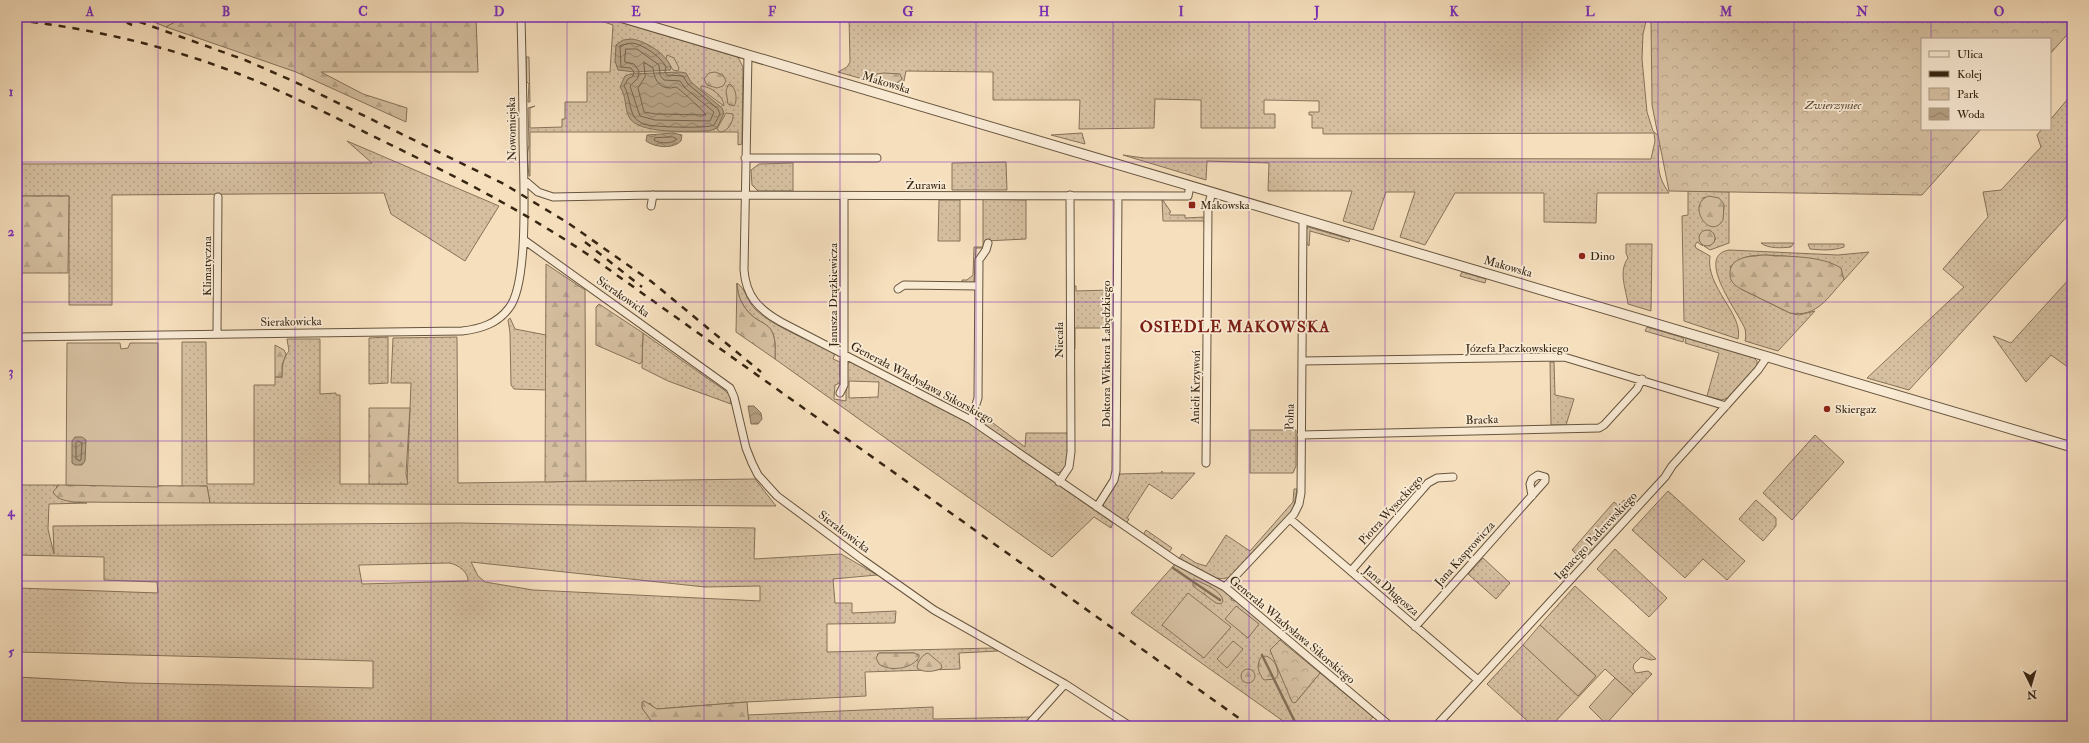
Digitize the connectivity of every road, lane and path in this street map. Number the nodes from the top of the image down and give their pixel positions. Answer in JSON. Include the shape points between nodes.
{"nodes":[{"id":1,"x":522,"y":17,"type":"edge"},
{"id":2,"x":620,"y":17,"type":"edge"},
{"id":3,"x":748,"y":55,"type":"junction"},
{"id":4,"x":745,"y":158,"type":"junction"},
{"id":5,"x":877,"y":158,"type":"dead end"},
{"id":6,"x":524,"y":180,"type":"junction"},
{"id":7,"x":1190,"y":186,"type":"junction"},
{"id":8,"x":1212,"y":192,"type":"junction"},
{"id":9,"x":1070,"y":195,"type":"junction"},
{"id":10,"x":654,"y":196,"type":"junction"},
{"id":11,"x":744,"y":196,"type":"junction"},
{"id":12,"x":844,"y":196,"type":"junction"},
{"id":13,"x":1118,"y":196,"type":"junction"},
{"id":14,"x":218,"y":197,"type":"dead end"},
{"id":15,"x":651,"y":206,"type":"dead end"},
{"id":16,"x":1303,"y":220,"type":"junction"},
{"id":17,"x":524,"y":240,"type":"junction"},
{"id":18,"x":988,"y":243,"type":"dead end"},
{"id":19,"x":978,"y":286,"type":"junction"},
{"id":20,"x":898,"y":289,"type":"dead end"},
{"id":21,"x":217,"y":334,"type":"junction"},
{"id":22,"x":17,"y":337,"type":"edge"},
{"id":23,"x":844,"y":354,"type":"junction"},
{"id":24,"x":1767,"y":357,"type":"junction"},
{"id":25,"x":1302,"y":361,"type":"junction"},
{"id":26,"x":1642,"y":379,"type":"junction"},
{"id":27,"x":840,"y":393,"type":"dead end"},
{"id":28,"x":1726,"y":406,"type":"junction"},
{"id":29,"x":972,"y":420,"type":"junction"},
{"id":30,"x":1301,"y":435,"type":"junction"},
{"id":31,"x":2072,"y":446,"type":"edge"},
{"id":32,"x":1206,"y":463,"type":"dead end"},
{"id":33,"x":1453,"y":477,"type":"dead end"},
{"id":34,"x":1059,"y":482,"type":"junction"},
{"id":35,"x":1532,"y":496,"type":"dead end"},
{"id":36,"x":1097,"y":508,"type":"junction"},
{"id":37,"x":1290,"y":519,"type":"junction"},
{"id":38,"x":1351,"y":571,"type":"junction"},
{"id":39,"x":1225,"y":587,"type":"junction"},
{"id":40,"x":1415,"y":627,"type":"junction"},
{"id":41,"x":1478,"y":680,"type":"junction"},
{"id":42,"x":1065,"y":684,"type":"junction"},
{"id":43,"x":1027,"y":726,"type":"edge"},
{"id":44,"x":1130,"y":726,"type":"edge"},
{"id":45,"x":1390,"y":726,"type":"edge"},
{"id":46,"x":1436,"y":726,"type":"edge"}],
"edges":[{"from":1,"to":6,"type":"street","name":"Nowomiejska"},
{"from":2,"to":3,"type":"street","name":"Makowska"},
{"from":3,"to":4,"type":"street","name":"Generała Władysława Sikorskiego"},
{"from":3,"to":7,"type":"street","name":"Makowska"},
{"from":4,"to":5,"type":"street"},
{"from":4,"to":11,"type":"street","name":"Generała Władysława Sikorskiego"},
{"from":6,"to":10,"type":"street","name":"Żurawia","via":[[538,192],[549,197]]},
{"from":6,"to":17,"type":"street","name":"Nowomiejska"},
{"from":7,"to":8,"type":"street","name":"Makowska"},
{"from":7,"to":13,"type":"street","name":"Żurawia","via":[[1188,196]]},
{"from":8,"to":16,"type":"street","name":"Makowska"},
{"from":8,"to":32,"type":"street","name":"Anieli Krzywoń","via":[[1208,212]]},
{"from":9,"to":12,"type":"street","name":"Żurawia"},
{"from":9,"to":13,"type":"street","name":"Żurawia"},
{"from":9,"to":34,"type":"street","name":"Niecała","via":[[1071,452],[1069,467]]},
{"from":10,"to":11,"type":"street","name":"Żurawia"},
{"from":10,"to":15,"type":"street"},
{"from":11,"to":12,"type":"street","name":"Żurawia"},
{"from":11,"to":23,"type":"street","name":"Generała Władysława Sikorskiego","via":[[744,270],[746,288],[753,301],[766,314]]},
{"from":12,"to":23,"type":"street","name":"Janusza Drążkiewicza"},
{"from":13,"to":36,"type":"street","name":"Doktora Wiktora Łabędzkiego","via":[[1116,470],[1114,480]]},
{"from":14,"to":21,"type":"street","name":"Klimatyczna"},
{"from":16,"to":24,"type":"street","name":"Makowska"},
{"from":16,"to":25,"type":"street","name":"Polna"},
{"from":17,"to":21,"type":"street","name":"Sierakowicka","via":[[515,297],[510,308],[482,328]]},
{"from":17,"to":42,"type":"street","name":"Sierakowicka","via":[[730,388],[752,463],[758,475],[777,496],[934,610]]},
{"from":18,"to":19,"type":"street","via":[[979,258]]},
{"from":19,"to":20,"type":"street","via":[[904,285]]},
{"from":19,"to":29,"type":"street","via":[[978,398]]},
{"from":21,"to":22,"type":"street","name":"Sierakowicka"},
{"from":23,"to":27,"type":"street","name":"Janusza Drążkiewicza","via":[[844,385]]},
{"from":23,"to":29,"type":"street","name":"Generała Władysława Sikorskiego"},
{"from":24,"to":28,"type":"street","name":"Ignacego Paderewskiego"},
{"from":24,"to":31,"type":"street","name":"Makowska"},
{"from":25,"to":26,"type":"street","name":"Józefa Paczkowskiego","via":[[1564,357]]},
{"from":25,"to":30,"type":"street","name":"Polna"},
{"from":26,"to":28,"type":"street","name":"Józefa Paczkowskiego"},
{"from":26,"to":30,"type":"street","name":"Bracka","via":[[1637,389],[1599,428]]},
{"from":28,"to":41,"type":"street","name":"Ignacego Paderewskiego","via":[[1665,477]]},
{"from":29,"to":34,"type":"street","name":"Generała Władysława Sikorskiego"},
{"from":30,"to":37,"type":"street","name":"Polna","via":[[1301,493],[1297,510]]},
{"from":33,"to":38,"type":"street","name":"Piotra Wysockiego","via":[[1437,478],[1428,483]]},
{"from":34,"to":36,"type":"street","name":"Generała Władysława Sikorskiego"},
{"from":35,"to":40,"type":"street","name":"Jana Kasprowicza"},
{"from":36,"to":39,"type":"street","name":"Generała Władysława Sikorskiego","via":[[1181,564]]},
{"from":37,"to":38,"type":"street","name":"Jana Długosza"},
{"from":37,"to":39,"type":"street","name":"Polna"},
{"from":38,"to":40,"type":"street","name":"Jana Długosza"},
{"from":39,"to":45,"type":"street","name":"Generała Władysława Sikorskiego"},
{"from":40,"to":41,"type":"street","name":"Jana Długosza"},
{"from":41,"to":46,"type":"street","name":"Ignacego Paderewskiego"},
{"from":42,"to":43,"type":"street"},
{"from":42,"to":44,"type":"street","name":"Sierakowicka"}]}
